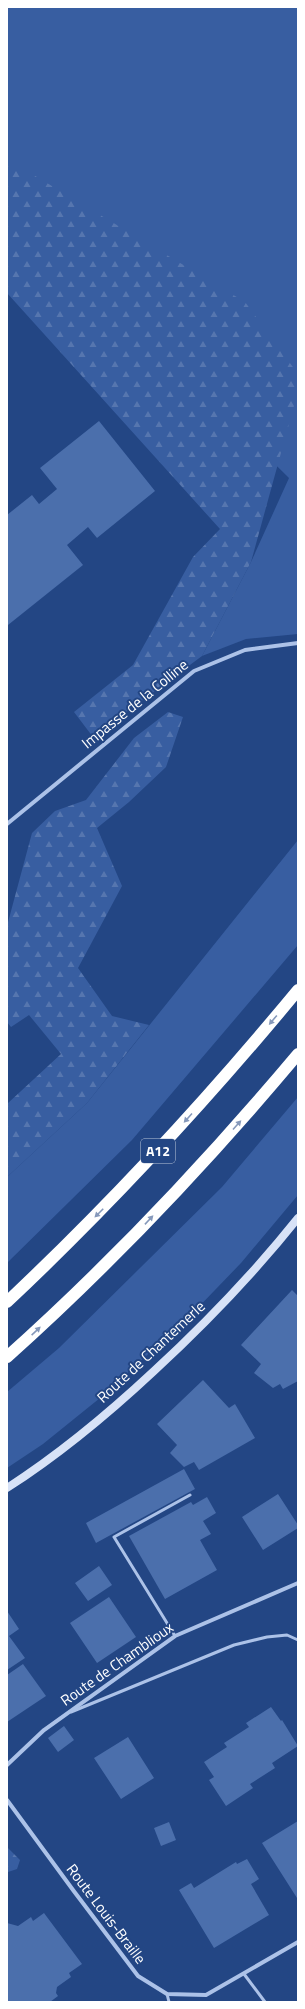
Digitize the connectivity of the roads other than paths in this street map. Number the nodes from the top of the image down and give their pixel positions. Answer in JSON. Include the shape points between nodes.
{"nodes":[{"id":1,"x":298,"y":643,"type":"edge"},
{"id":2,"x":7,"y":824,"type":"edge"},
{"id":3,"x":298,"y":990,"type":"edge"},
{"id":4,"x":298,"y":1054,"type":"edge"},
{"id":5,"x":298,"y":1218,"type":"edge"},
{"id":6,"x":7,"y":1302,"type":"edge"},
{"id":7,"x":7,"y":1357,"type":"edge"},
{"id":8,"x":7,"y":1488,"type":"edge"},
{"id":9,"x":190,"y":1495,"type":"dead end"},
{"id":10,"x":298,"y":1583,"type":"edge"},
{"id":11,"x":175,"y":1636,"type":"junction"},
{"id":12,"x":298,"y":1640,"type":"edge"},
{"id":13,"x":65,"y":1715,"type":"junction"},
{"id":14,"x":7,"y":1765,"type":"edge"},
{"id":15,"x":7,"y":1800,"type":"edge"},
{"id":16,"x":298,"y":1942,"type":"edge"},
{"id":17,"x":244,"y":1974,"type":"junction"},
{"id":18,"x":167,"y":1994,"type":"junction"},
{"id":19,"x":169,"y":2002,"type":"edge"},
{"id":20,"x":265,"y":2002,"type":"edge"}],
"edges":[{"from":1,"to":2,"type":"street","name":"Impasse de la Colline","via":[[245,650],[194,671]]},
{"from":3,"to":6,"type":"highway","number":"A12","one_way":true,"via":[[155,1155]]},
{"from":7,"to":4,"type":"highway","number":"A12","one_way":true,"via":[[136,1234]]},
{"from":5,"to":8,"type":"street","name":"Route de Chantemerle","via":[[220,1307],[142,1383],[52,1458]]},
{"from":9,"to":11,"type":"lane","via":[[114,1537]]},
{"from":10,"to":11,"type":"street","name":"Route de Chamblioux"},
{"from":11,"to":13,"type":"street","name":"Route de Chamblioux"},
{"from":12,"to":13,"type":"lane","via":[[287,1635],[234,1645]]},
{"from":13,"to":14,"type":"street","name":"Route de Chamblioux","via":[[44,1730]]},
{"from":15,"to":18,"type":"street","name":"Route Louis-Braille","via":[[138,1976]]},
{"from":16,"to":17,"type":"street"},
{"from":17,"to":18,"type":"street","via":[[206,1995]]},
{"from":17,"to":20,"type":"lane"},
{"from":18,"to":19,"type":"lane"}]}
